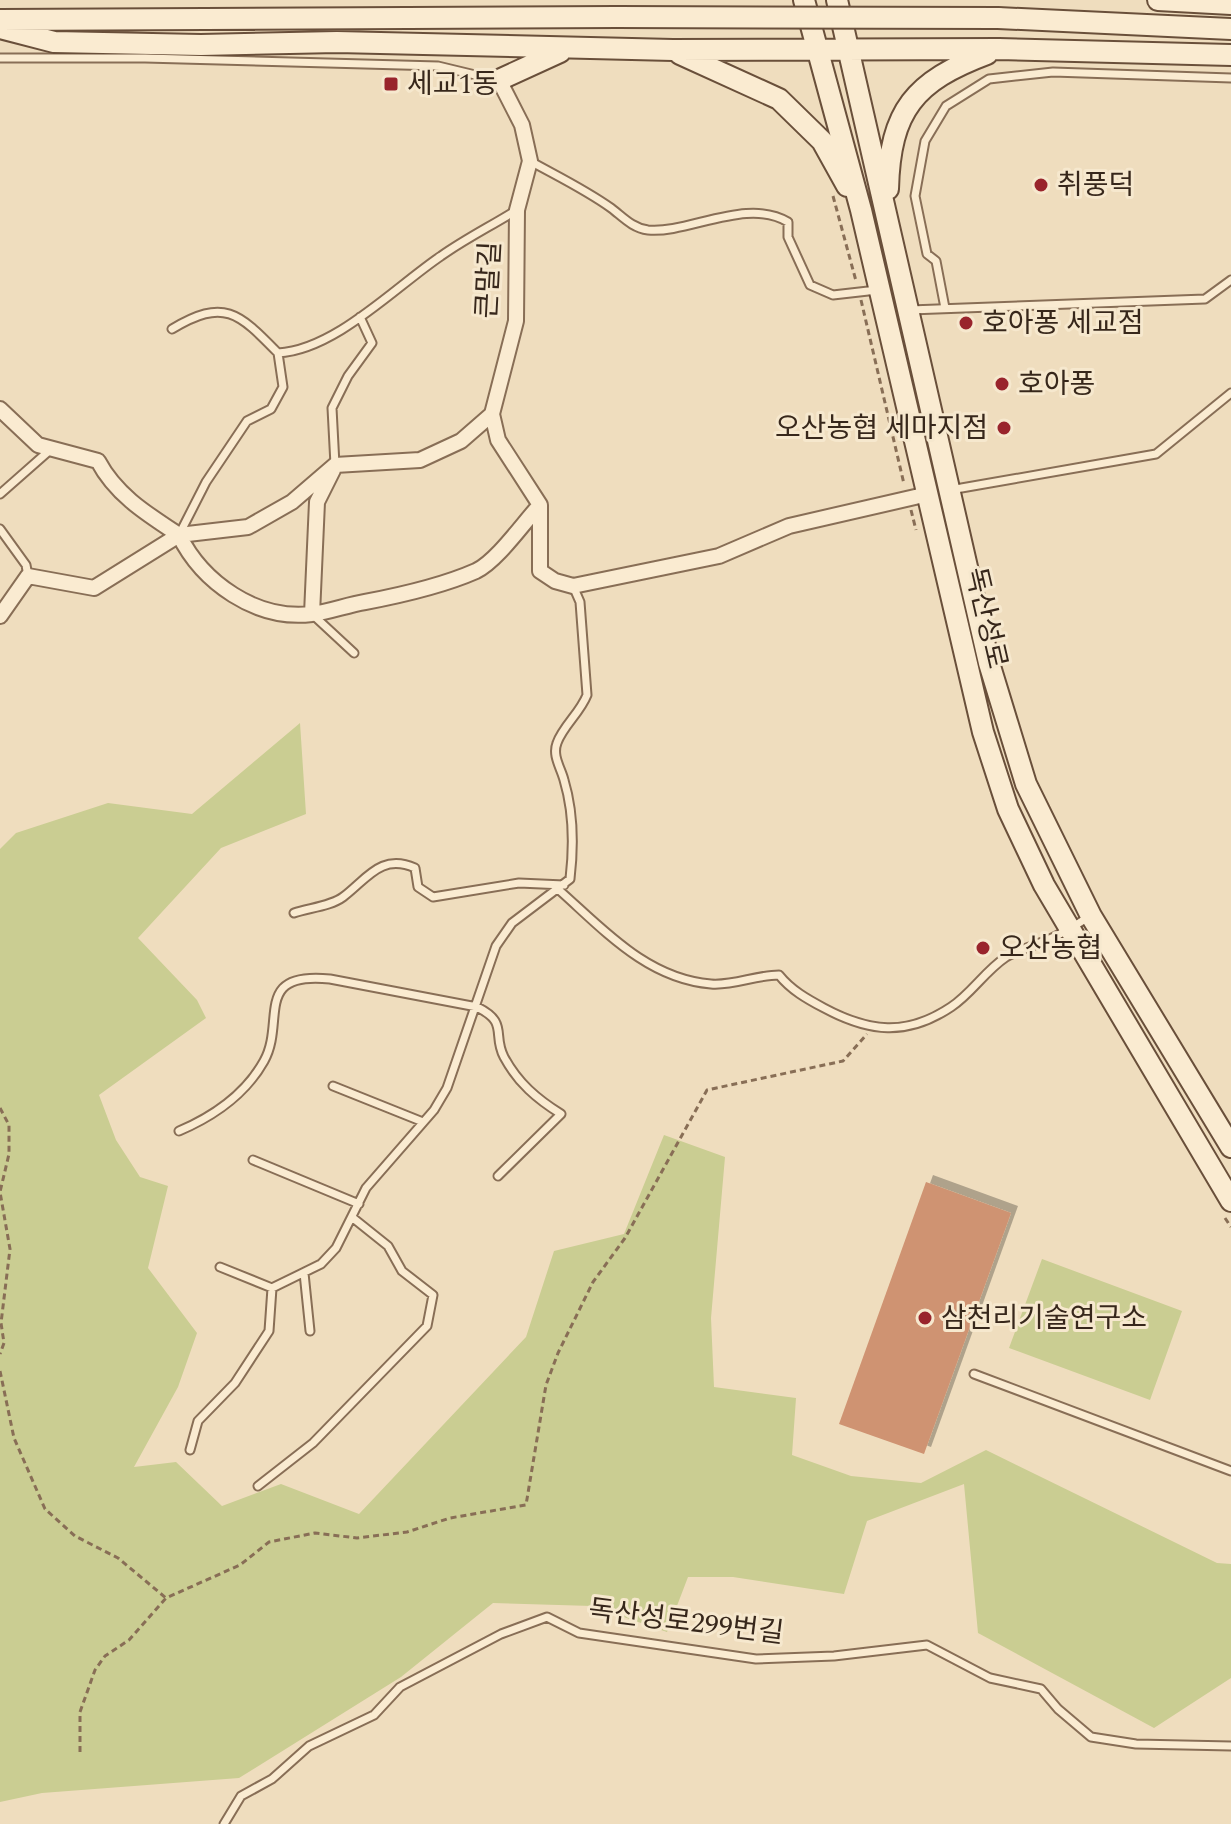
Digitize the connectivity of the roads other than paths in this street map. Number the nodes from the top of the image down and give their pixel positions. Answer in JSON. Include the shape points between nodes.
{"nodes":[{"id":1,"x":804,"y":0,"type":"edge"},
{"id":2,"x":837,"y":0,"type":"edge"},
{"id":3,"x":1158,"y":0,"type":"edge"},
{"id":4,"x":1231,"y":4,"type":"edge"},
{"id":5,"x":0,"y":20,"type":"edge"},
{"id":6,"x":0,"y":28,"type":"edge"},
{"id":7,"x":1231,"y":29,"type":"edge"},
{"id":8,"x":578,"y":48,"type":"junction"},
{"id":9,"x":999,"y":49,"type":"junction"},
{"id":10,"x":193,"y":50,"type":"dead end"},
{"id":11,"x":673,"y":50,"type":"junction"},
{"id":12,"x":819,"y":50,"type":"junction"},
{"id":13,"x":847,"y":50,"type":"junction"},
{"id":14,"x":1231,"y":55,"type":"edge"},
{"id":15,"x":0,"y":58,"type":"edge"},
{"id":16,"x":192,"y":60,"type":"junction"},
{"id":17,"x":1231,"y":78,"type":"edge"},
{"id":18,"x":499,"y":80,"type":"junction"},
{"id":19,"x":530,"y":161,"type":"junction"},
{"id":20,"x":517,"y":210,"type":"junction"},
{"id":21,"x":861,"y":210,"type":"junction"},
{"id":22,"x":887,"y":221,"type":"junction"},
{"id":23,"x":1231,"y":280,"type":"edge"},
{"id":24,"x":880,"y":289,"type":"junction"},
{"id":25,"x":945,"y":308,"type":"junction"},
{"id":26,"x":908,"y":311,"type":"junction"},
{"id":27,"x":360,"y":317,"type":"junction"},
{"id":28,"x":172,"y":329,"type":"dead end"},
{"id":29,"x":278,"y":353,"type":"junction"},
{"id":30,"x":1231,"y":393,"type":"edge"},
{"id":31,"x":0,"y":409,"type":"edge"},
{"id":32,"x":492,"y":414,"type":"junction"},
{"id":33,"x":51,"y":449,"type":"junction"},
{"id":34,"x":335,"y":465,"type":"junction"},
{"id":35,"x":949,"y":490,"type":"junction"},
{"id":36,"x":0,"y":494,"type":"edge"},
{"id":37,"x":928,"y":494,"type":"junction"},
{"id":38,"x":540,"y":505,"type":"junction"},
{"id":39,"x":0,"y":529,"type":"edge"},
{"id":40,"x":179,"y":535,"type":"junction"},
{"id":41,"x":28,"y":576,"type":"junction"},
{"id":42,"x":573,"y":586,"type":"junction"},
{"id":43,"x":312,"y":614,"type":"junction"},
{"id":44,"x":0,"y":616,"type":"edge"},
{"id":45,"x":354,"y":653,"type":"dead end"},
{"id":46,"x":562,"y":887,"type":"junction"},
{"id":47,"x":294,"y":913,"type":"dead end"},
{"id":48,"x":1091,"y":916,"type":"junction"},
{"id":49,"x":1068,"y":929,"type":"junction"},
{"id":50,"x":477,"y":1007,"type":"junction"},
{"id":51,"x":333,"y":1086,"type":"dead end"},
{"id":52,"x":423,"y":1122,"type":"junction"},
{"id":53,"x":179,"y":1131,"type":"dead end"},
{"id":54,"x":1231,"y":1147,"type":"edge"},
{"id":55,"x":253,"y":1160,"type":"dead end"},
{"id":56,"x":498,"y":1176,"type":"dead end"},
{"id":57,"x":1231,"y":1201,"type":"edge"},
{"id":58,"x":359,"y":1204,"type":"junction"},
{"id":59,"x":353,"y":1218,"type":"junction"},
{"id":60,"x":220,"y":1267,"type":"dead end"},
{"id":61,"x":304,"y":1273,"type":"junction"},
{"id":62,"x":272,"y":1288,"type":"junction"},
{"id":63,"x":310,"y":1331,"type":"dead end"},
{"id":64,"x":974,"y":1374,"type":"dead end"},
{"id":65,"x":190,"y":1450,"type":"dead end"},
{"id":66,"x":1231,"y":1471,"type":"edge"},
{"id":67,"x":258,"y":1486,"type":"dead end"},
{"id":68,"x":1231,"y":1746,"type":"edge"},
{"id":69,"x":224,"y":1824,"type":"edge"}],
"edges":[{"from":1,"to":12,"type":"street","name":"독산성로"},
{"from":2,"to":13,"type":"street","name":"독산성로"},
{"from":3,"to":4,"type":"street"},
{"from":5,"to":7,"type":"street","bridge":true,"via":[[998,18]]},
{"from":6,"to":8,"type":"street","via":[[54,42]]},
{"from":8,"to":11,"type":"street"},
{"from":8,"to":18,"type":"street"},
{"from":9,"to":13,"type":"street"},
{"from":9,"to":14,"type":"street"},
{"from":9,"to":22,"type":"street","via":[[952,67],[913,98],[888,165]]},
{"from":10,"to":16,"type":"lane"},
{"from":11,"to":12,"type":"street"},
{"from":11,"to":21,"type":"street","via":[[779,99],[822,141]]},
{"from":12,"to":13,"type":"street"},
{"from":12,"to":21,"type":"street","name":"독산성로"},
{"from":13,"to":22,"type":"street","name":"독산성로"},
{"from":15,"to":16,"type":"lane"},
{"from":16,"to":18,"type":"lane","via":[[438,66]]},
{"from":17,"to":25,"type":"lane","via":[[1010,75],[989,79],[946,106],[925,141],[915,196]]},
{"from":18,"to":19,"type":"street","name":"큰말길","via":[[522,125]]},
{"from":19,"to":20,"type":"street","name":"큰말길"},
{"from":19,"to":24,"type":"lane","via":[[612,208],[626,222],[648,230],[742,214],[776,215],[788,222],[788,237],[810,285],[833,295]]},
{"from":20,"to":27,"type":"lane","via":[[441,255]]},
{"from":20,"to":32,"type":"street","name":"큰말길","via":[[516,321]]},
{"from":21,"to":24,"type":"street","name":"독산성로"},
{"from":22,"to":26,"type":"street","name":"독산성로"},
{"from":23,"to":25,"type":"lane","via":[[1205,299]]},
{"from":24,"to":37,"type":"street","name":"독산성로"},
{"from":25,"to":26,"type":"lane"},
{"from":26,"to":35,"type":"street","name":"독산성로"},
{"from":27,"to":29,"type":"lane","via":[[294,352]]},
{"from":27,"to":34,"type":"lane","via":[[372,343],[332,408]]},
{"from":28,"to":29,"type":"lane","via":[[216,309],[243,320]]},
{"from":29,"to":40,"type":"lane","via":[[283,387],[271,409],[247,421]]},
{"from":30,"to":35,"type":"lane","via":[[1156,454]]},
{"from":31,"to":33,"type":"street","via":[[38,445]]},
{"from":32,"to":34,"type":"street","via":[[461,441],[420,460]]},
{"from":32,"to":38,"type":"street","via":[[498,440]]},
{"from":33,"to":36,"type":"lane"},
{"from":33,"to":40,"type":"street","via":[[98,461],[108,480],[136,507]]},
{"from":34,"to":40,"type":"street","via":[[292,502],[248,527]]},
{"from":34,"to":43,"type":"street","via":[[317,502]]},
{"from":35,"to":37,"type":"lane"},
{"from":35,"to":48,"type":"street","name":"독산성로","via":[[989,663],[1026,784]]},
{"from":37,"to":42,"type":"street","via":[[789,526],[719,556]]},
{"from":37,"to":49,"type":"street","name":"독산성로","via":[[983,732],[1008,809]]},
{"from":38,"to":42,"type":"street","via":[[540,571]]},
{"from":38,"to":43,"type":"street","via":[[476,571],[426,589]]},
{"from":39,"to":41,"type":"lane"},
{"from":40,"to":41,"type":"street","via":[[94,588]]},
{"from":40,"to":43,"type":"street","via":[[191,560],[226,591],[250,604]]},
{"from":41,"to":44,"type":"street"},
{"from":42,"to":46,"type":"lane","via":[[580,602],[587,695],[557,744],[574,838],[570,879]]},
{"from":43,"to":45,"type":"lane"},
{"from":46,"to":47,"type":"lane","via":[[519,883],[433,897],[418,887],[415,868],[394,864],[379,866],[341,898]]},
{"from":46,"to":49,"type":"lane","via":[[604,934],[667,973],[709,984],[779,975],[811,1001],[850,1023],[872,1028],[929,1019],[954,1005],[1011,954]]},
{"from":46,"to":50,"type":"lane","via":[[512,923],[496,946]]},
{"from":48,"to":49,"type":"lane"},
{"from":48,"to":54,"type":"street","name":"독산성로"},
{"from":49,"to":57,"type":"street","name":"독산성로"},
{"from":50,"to":52,"type":"lane","via":[[447,1088]]},
{"from":50,"to":53,"type":"lane","via":[[311,977],[284,986],[277,996],[266,1059],[213,1116]]},
{"from":50,"to":56,"type":"lane","via":[[492,1014],[501,1030],[502,1053],[517,1079],[561,1114]]},
{"from":51,"to":52,"type":"lane"},
{"from":52,"to":58,"type":"lane","via":[[366,1188]]},
{"from":55,"to":58,"type":"lane"},
{"from":58,"to":59,"type":"lane"},
{"from":59,"to":61,"type":"lane","via":[[336,1248]]},
{"from":59,"to":67,"type":"lane","via":[[388,1246],[402,1271],[433,1295],[427,1326],[313,1443]]},
{"from":60,"to":62,"type":"lane"},
{"from":61,"to":62,"type":"lane"},
{"from":61,"to":63,"type":"lane"},
{"from":62,"to":65,"type":"lane","via":[[269,1331],[235,1383],[198,1421]]},
{"from":64,"to":66,"type":"lane"},
{"from":68,"to":69,"type":"lane","name":"독산성로299번길","via":[[1136,1744],[1091,1737],[1041,1689],[990,1678],[927,1645],[756,1659],[579,1633],[547,1617],[501,1634],[400,1687],[374,1715],[309,1746],[272,1779],[241,1796]]}]}
